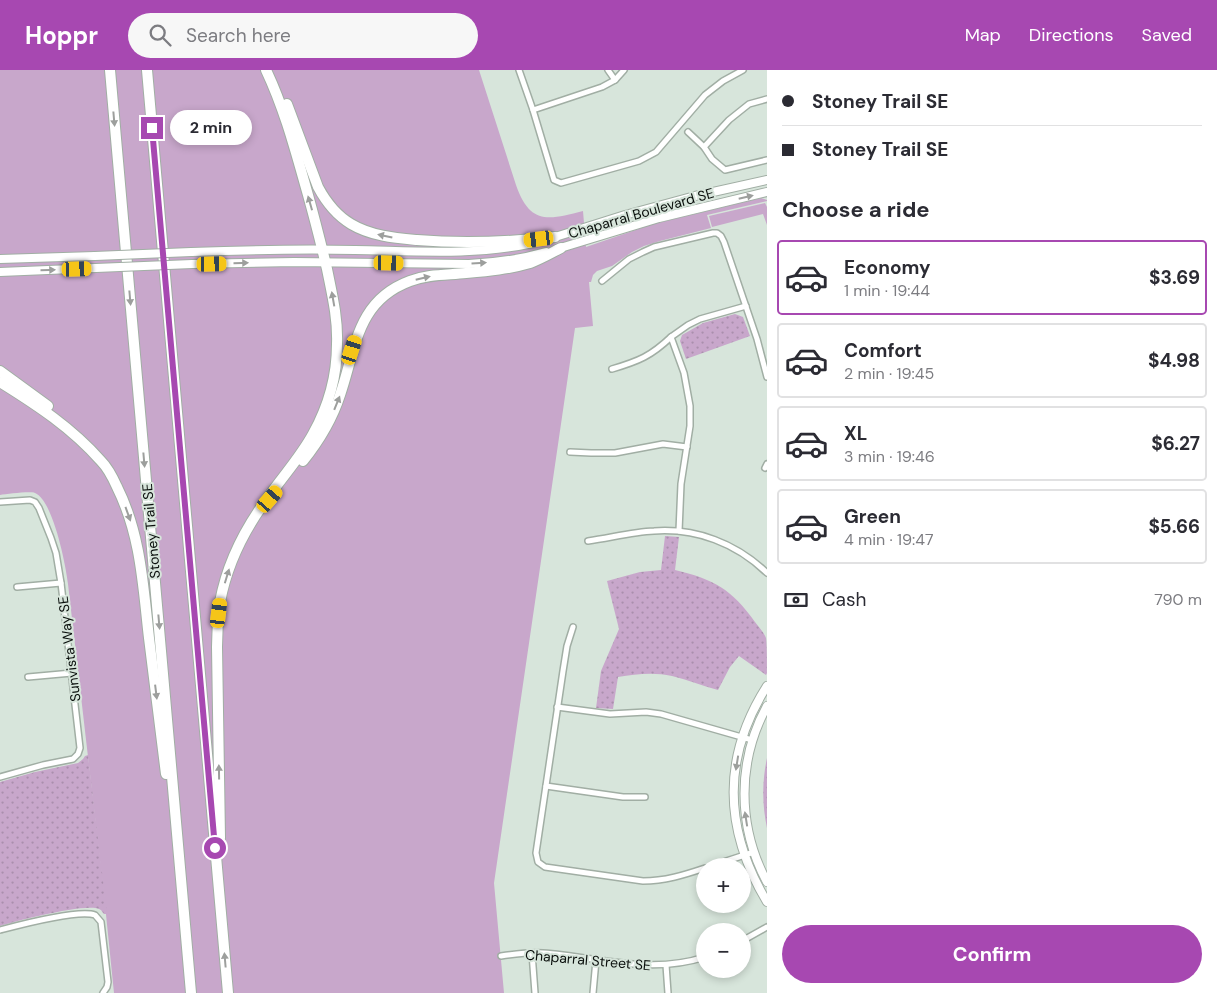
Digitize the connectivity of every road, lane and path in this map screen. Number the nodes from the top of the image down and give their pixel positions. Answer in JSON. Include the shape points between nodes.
{"nodes":[{"id":1,"x":110,"y":70,"type":"edge"},
{"id":2,"x":146,"y":70,"type":"edge"},
{"id":3,"x":266,"y":70,"type":"edge"},
{"id":4,"x":270,"y":70,"type":"edge"},
{"id":5,"x":519,"y":70,"type":"edge"},
{"id":6,"x":608,"y":70,"type":"edge"},
{"id":7,"x":624,"y":70,"type":"edge"},
{"id":8,"x":743,"y":70,"type":"edge"},
{"id":9,"x":615,"y":80,"type":"junction"},
{"id":10,"x":767,"y":99,"type":"edge"},
{"id":11,"x":533,"y":110,"type":"junction"},
{"id":12,"x":688,"y":132,"type":"dead end"},
{"id":13,"x":704,"y":147,"type":"junction"},
{"id":14,"x":767,"y":160,"type":"edge"},
{"id":15,"x":767,"y":180,"type":"edge"},
{"id":16,"x":767,"y":192,"type":"edge"},
{"id":17,"x":555,"y":237,"type":"junction"},
{"id":18,"x":562,"y":248,"type":"junction"},
{"id":19,"x":322,"y":250,"type":"junction"},
{"id":20,"x":0,"y":259,"type":"edge"},
{"id":21,"x":325,"y":262,"type":"junction"},
{"id":22,"x":0,"y":272,"type":"edge"},
{"id":23,"x":602,"y":281,"type":"dead end"},
{"id":24,"x":746,"y":306,"type":"junction"},
{"id":25,"x":671,"y":337,"type":"junction"},
{"id":26,"x":612,"y":369,"type":"dead end"},
{"id":27,"x":0,"y":372,"type":"edge"},
{"id":28,"x":767,"y":374,"type":"edge"},
{"id":29,"x":0,"y":382,"type":"edge"},
{"id":30,"x":686,"y":447,"type":"junction"},
{"id":31,"x":570,"y":452,"type":"dead end"},
{"id":32,"x":102,"y":462,"type":"junction"},
{"id":33,"x":0,"y":502,"type":"edge"},
{"id":34,"x":248,"y":528,"type":"junction"},
{"id":35,"x":680,"y":531,"type":"junction"},
{"id":36,"x":588,"y":541,"type":"dead end"},
{"id":37,"x":766,"y":571,"type":"edge"},
{"id":38,"x":61,"y":583,"type":"junction"},
{"id":39,"x":17,"y":587,"type":"dead end"},
{"id":40,"x":573,"y":628,"type":"dead end"},
{"id":41,"x":72,"y":673,"type":"junction"},
{"id":42,"x":28,"y":677,"type":"dead end"},
{"id":43,"x":767,"y":686,"type":"edge"},
{"id":44,"x":767,"y":706,"type":"edge"},
{"id":45,"x":557,"y":707,"type":"junction"},
{"id":46,"x":742,"y":738,"type":"junction"},
{"id":47,"x":752,"y":740,"type":"junction"},
{"id":48,"x":0,"y":777,"type":"edge"},
{"id":49,"x":546,"y":786,"type":"junction"},
{"id":50,"x":645,"y":796,"type":"dead end"},
{"id":51,"x":754,"y":852,"type":"junction"},
{"id":52,"x":744,"y":855,"type":"junction"},
{"id":53,"x":735,"y":858,"type":"edge"},
{"id":54,"x":696,"y":871,"type":"edge"},
{"id":55,"x":767,"y":882,"type":"edge"},
{"id":56,"x":767,"y":902,"type":"edge"},
{"id":57,"x":221,"y":926,"type":"junction"},
{"id":58,"x":767,"y":927,"type":"edge"},
{"id":59,"x":0,"y":930,"type":"edge"},
{"id":60,"x":751,"y":936,"type":"edge"},
{"id":61,"x":532,"y":953,"type":"junction"},
{"id":62,"x":501,"y":956,"type":"dead end"},
{"id":63,"x":596,"y":960,"type":"junction"},
{"id":64,"x":696,"y":960,"type":"edge"},
{"id":65,"x":666,"y":965,"type":"junction"},
{"id":66,"x":190,"y":975,"type":"junction"},
{"id":67,"x":103,"y":993,"type":"edge"},
{"id":68,"x":191,"y":993,"type":"edge"},
{"id":69,"x":228,"y":993,"type":"edge"},
{"id":70,"x":535,"y":993,"type":"edge"},
{"id":71,"x":593,"y":993,"type":"edge"},
{"id":72,"x":668,"y":993,"type":"edge"}],
"edges":[{"from":1,"to":66,"type":"highway","name":"Stoney Trail SE","one_way":true},
{"from":2,"to":57,"type":"highway"},
{"from":19,"to":3,"type":"highway","one_way":true,"via":[[290,131]]},
{"from":17,"to":4,"type":"highway","one_way":true,"via":[[506,242],[446,242],[388,237],[352,225],[334,210],[322,194],[290,110]]},
{"from":5,"to":11,"type":"street"},
{"from":6,"to":9,"type":"street"},
{"from":7,"to":9,"type":"street"},
{"from":8,"to":11,"type":"street","via":[[705,95],[656,152],[639,161],[561,183],[554,180]]},
{"from":9,"to":11,"type":"street"},
{"from":10,"to":13,"type":"street","via":[[749,104]]},
{"from":12,"to":13,"type":"street"},
{"from":13,"to":14,"type":"street","via":[[725,170]]},
{"from":15,"to":17,"type":"main road","name":"Chaparral Boulevard SE","via":[[695,196]]},
{"from":18,"to":16,"type":"main road","name":"Chaparral Boulevard SE","one_way":true,"via":[[659,218]]},
{"from":17,"to":19,"type":"main road","name":"Chaparral Boulevard SE","via":[[475,252]]},
{"from":21,"to":18,"type":"main road","name":"Chaparral Boulevard SE","one_way":true,"via":[[475,264]]},
{"from":34,"to":18,"type":"highway","one_way":true,"via":[[322,433],[339,397],[361,326],[380,299],[400,285],[418,278],[517,266]]},
{"from":19,"to":20,"type":"main road","name":"Chaparral Boulevard SE","bridge":true},
{"from":19,"to":21,"type":"highway"},
{"from":22,"to":21,"type":"main road","name":"Chaparral Boulevard SE","one_way":true,"bridge":true},
{"from":34,"to":21,"type":"highway","one_way":true,"via":[[310,440],[331,392],[337,333]]},
{"from":23,"to":24,"type":"street","via":[[647,250],[717,233],[724,242]]},
{"from":24,"to":25,"type":"street","via":[[696,321]]},
{"from":24,"to":28,"type":"street"},
{"from":25,"to":26,"type":"street","via":[[648,356]]},
{"from":25,"to":30,"type":"street","via":[[689,396],[690,426]]},
{"from":27,"to":32,"type":"highway","via":[[66,420]]},
{"from":29,"to":32,"type":"highway","via":[[57,420]]},
{"from":30,"to":31,"type":"street","via":[[663,444],[615,453]]},
{"from":30,"to":35,"type":"street","via":[[680,494]]},
{"from":32,"to":66,"type":"highway","one_way":true,"via":[[126,507],[139,556]]},
{"from":33,"to":38,"type":"street","name":"Sunvista Way SE","via":[[30,500],[37,504],[56,553]]},
{"from":57,"to":34,"type":"highway","one_way":true,"via":[[218,625],[228,574]]},
{"from":35,"to":36,"type":"street","via":[[646,531]]},
{"from":35,"to":37,"type":"street","via":[[722,542]]},
{"from":38,"to":39,"type":"street"},
{"from":38,"to":41,"type":"street","name":"Sunvista Way SE"},
{"from":40,"to":45,"type":"street"},
{"from":41,"to":42,"type":"street"},
{"from":41,"to":48,"type":"street","name":"Sunvista Way SE","via":[[78,754],[73,759]]},
{"from":43,"to":46,"type":"main road"},
{"from":44,"to":47,"type":"main road"},
{"from":45,"to":46,"type":"street","via":[[610,714],[658,713]]},
{"from":45,"to":49,"type":"street"},
{"from":46,"to":47,"type":"street"},
{"from":46,"to":52,"type":"main road","one_way":true,"via":[[734,794]]},
{"from":51,"to":47,"type":"main road","one_way":true,"via":[[744,799]]},
{"from":49,"to":50,"type":"street","via":[[623,797]]},
{"from":49,"to":54,"type":"street","via":[[536,853],[542,866],[651,881]]},
{"from":51,"to":52,"type":"street"},
{"from":51,"to":55,"type":"main road"},
{"from":52,"to":53,"type":"street"},
{"from":52,"to":56,"type":"main road"},
{"from":69,"to":57,"type":"highway","one_way":true},
{"from":58,"to":60,"type":"street"},
{"from":59,"to":67,"type":"street","via":[[57,917],[95,915],[101,922],[108,982]]},
{"from":61,"to":62,"type":"street","name":"Chaparral Street SE"},
{"from":61,"to":63,"type":"street","name":"Chaparral Street SE"},
{"from":61,"to":70,"type":"street"},
{"from":63,"to":65,"type":"street","name":"Chaparral Street SE"},
{"from":63,"to":71,"type":"street"},
{"from":64,"to":65,"type":"street","name":"Chaparral Street SE"},
{"from":65,"to":72,"type":"street"},
{"from":66,"to":68,"type":"highway","name":"Stoney Trail SE"}]}
